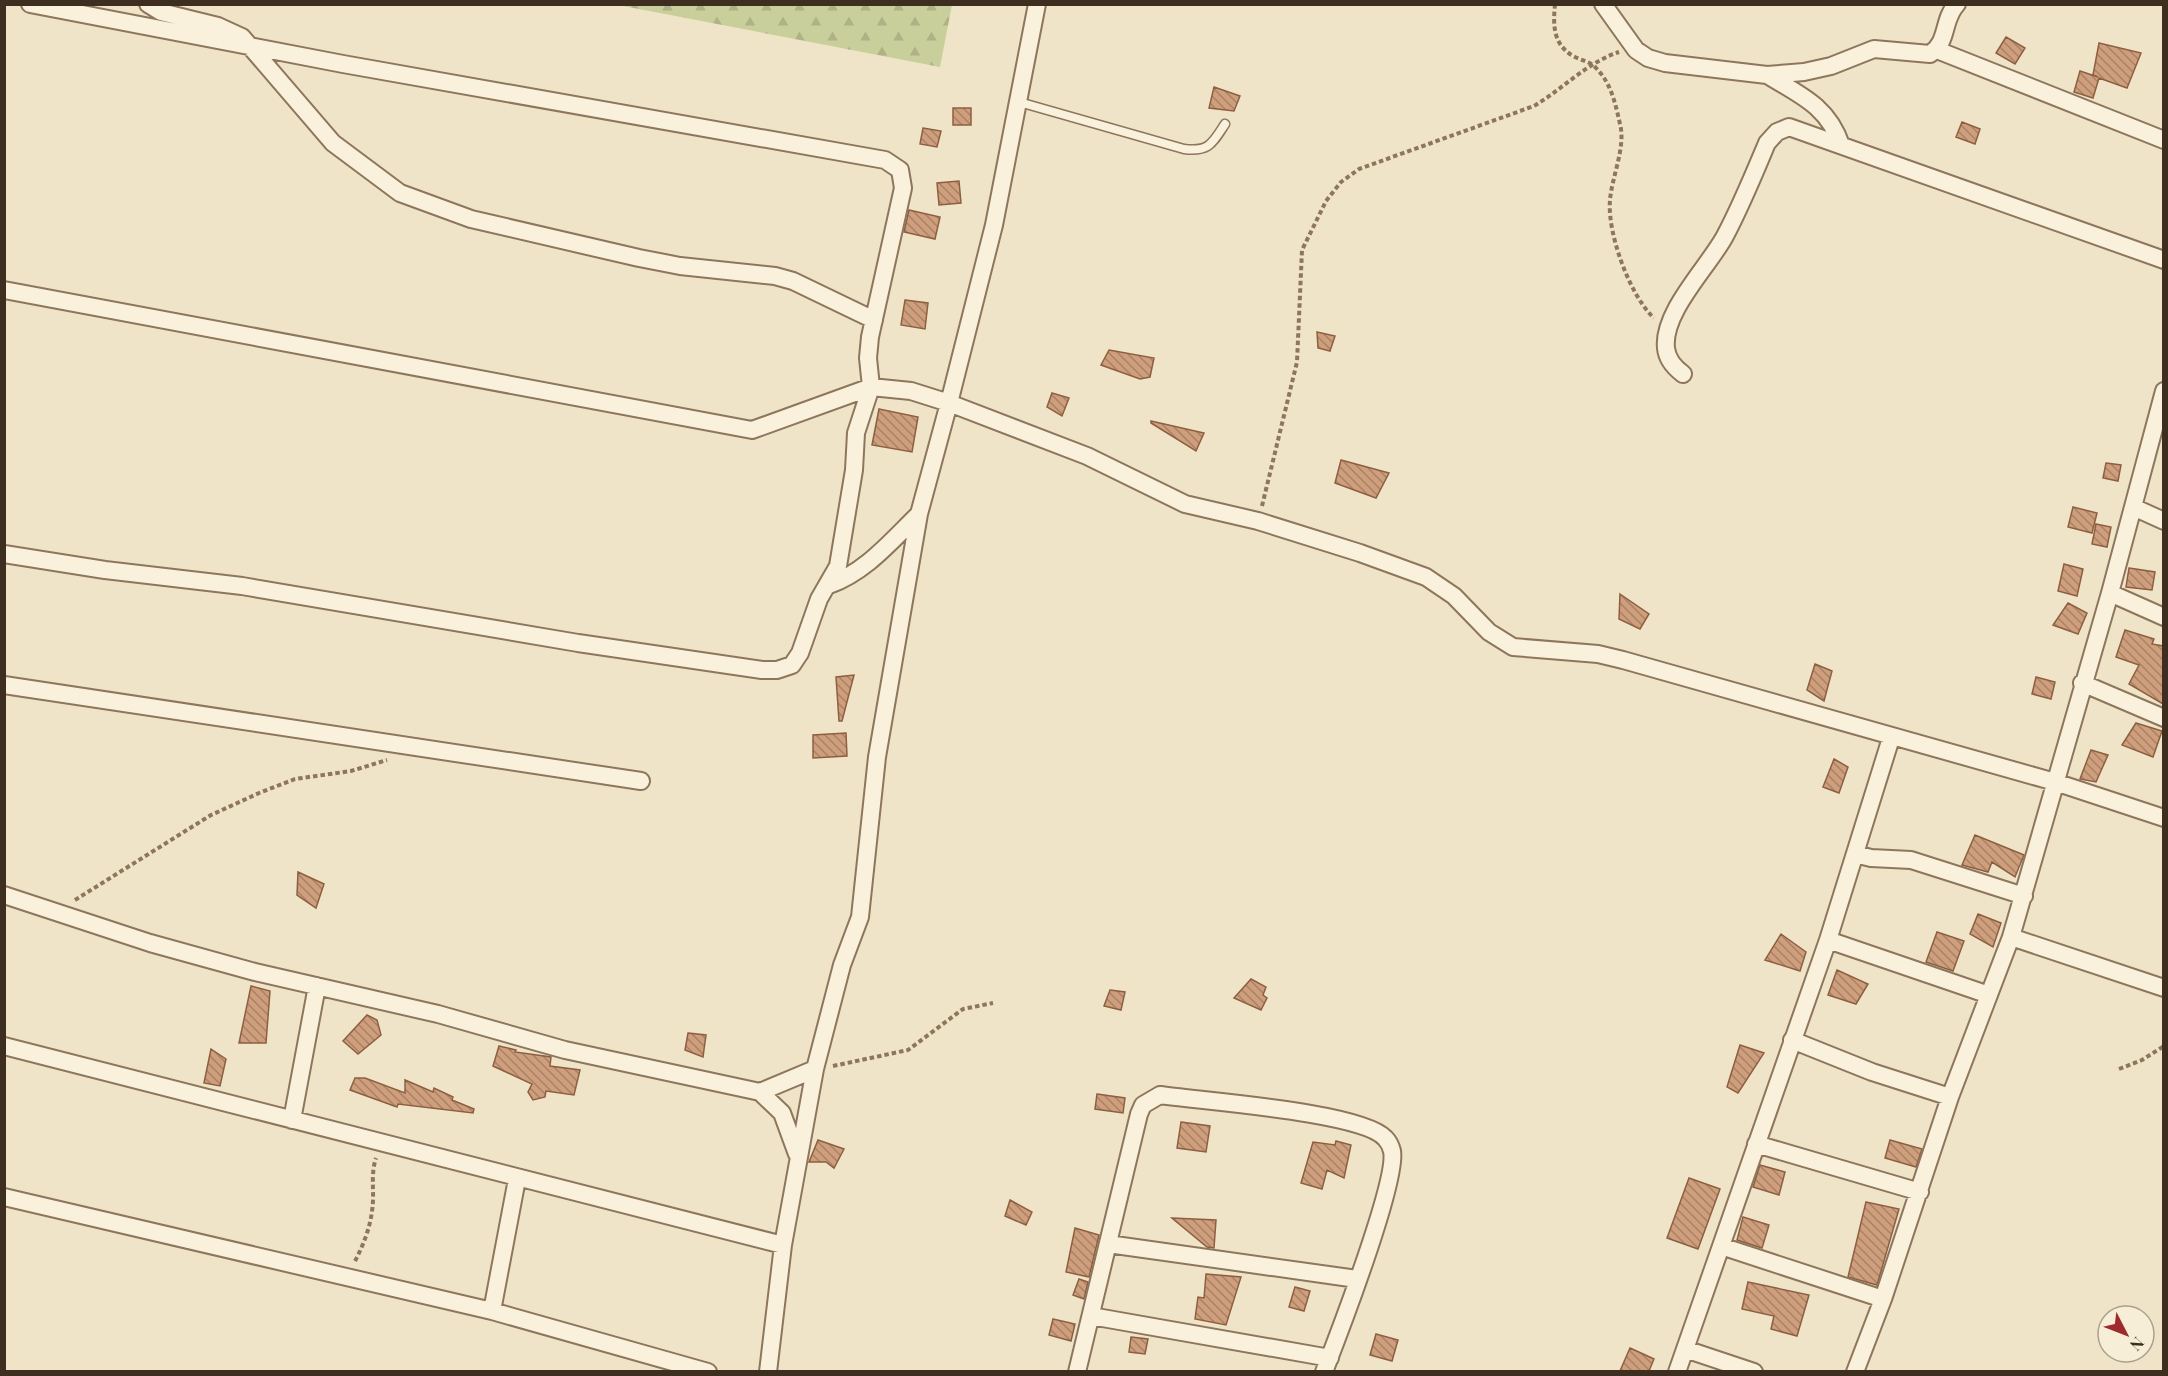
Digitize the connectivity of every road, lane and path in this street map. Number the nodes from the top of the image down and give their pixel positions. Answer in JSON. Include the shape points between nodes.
{"nodes":[{"id":1,"x":30,"y":4,"type":"edge"},
{"id":2,"x":148,"y":4,"type":"edge"},
{"id":3,"x":1036,"y":4,"type":"edge"},
{"id":4,"x":1555,"y":4,"type":"edge"},
{"id":5,"x":1603,"y":4,"type":"edge"},
{"id":6,"x":1957,"y":4,"type":"edge"},
{"id":7,"x":255,"y":48,"type":"junction"},
{"id":8,"x":1636,"y":50,"type":"junction"},
{"id":9,"x":1937,"y":50,"type":"junction"},
{"id":10,"x":1592,"y":64,"type":"junction"},
{"id":11,"x":1767,"y":75,"type":"junction"},
{"id":12,"x":1019,"y":102,"type":"junction"},
{"id":13,"x":1225,"y":124,"type":"dead end"},
{"id":14,"x":2163,"y":140,"type":"edge"},
{"id":15,"x":1842,"y":145,"type":"junction"},
{"id":16,"x":2163,"y":260,"type":"edge"},
{"id":17,"x":4,"y":290,"type":"edge"},
{"id":18,"x":874,"y":320,"type":"junction"},
{"id":19,"x":1668,"y":330,"type":"junction"},
{"id":20,"x":1683,"y":374,"type":"dead end"},
{"id":21,"x":870,"y":387,"type":"junction"},
{"id":22,"x":2163,"y":391,"type":"edge"},
{"id":23,"x":949,"y":404,"type":"junction"},
{"id":24,"x":2160,"y":416,"type":"edge"},
{"id":25,"x":2133,"y":507,"type":"junction"},
{"id":26,"x":919,"y":514,"type":"junction"},
{"id":27,"x":1258,"y":521,"type":"junction"},
{"id":28,"x":2163,"y":521,"type":"edge"},
{"id":29,"x":4,"y":554,"type":"edge"},
{"id":30,"x":829,"y":585,"type":"junction"},
{"id":31,"x":2110,"y":593,"type":"junction"},
{"id":32,"x":2163,"y":617,"type":"edge"},
{"id":33,"x":2082,"y":683,"type":"junction"},
{"id":34,"x":4,"y":686,"type":"edge"},
{"id":35,"x":2163,"y":718,"type":"edge"},
{"id":36,"x":1892,"y":738,"type":"junction"},
{"id":37,"x":408,"y":747,"type":"junction"},
{"id":38,"x":641,"y":781,"type":"dead end"},
{"id":39,"x":2055,"y":782,"type":"junction"},
{"id":40,"x":2163,"y":818,"type":"edge"},
{"id":41,"x":1855,"y":854,"type":"junction"},
{"id":42,"x":4,"y":895,"type":"edge"},
{"id":43,"x":2024,"y":896,"type":"junction"},
{"id":44,"x":57,"y":911,"type":"junction"},
{"id":45,"x":2011,"y":937,"type":"junction"},
{"id":46,"x":1828,"y":940,"type":"junction"},
{"id":47,"x":317,"y":986,"type":"junction"},
{"id":48,"x":2163,"y":988,"type":"edge"},
{"id":49,"x":1989,"y":995,"type":"junction"},
{"id":50,"x":993,"y":1003,"type":"dead end"},
{"id":51,"x":1792,"y":1040,"type":"junction"},
{"id":52,"x":4,"y":1046,"type":"edge"},
{"id":53,"x":2163,"y":1046,"type":"edge"},
{"id":54,"x":814,"y":1068,"type":"junction"},
{"id":55,"x":2119,"y":1070,"type":"dead end"},
{"id":56,"x":760,"y":1092,"type":"junction"},
{"id":57,"x":1950,"y":1097,"type":"junction"},
{"id":58,"x":292,"y":1120,"type":"junction"},
{"id":59,"x":381,"y":1143,"type":"junction"},
{"id":60,"x":1756,"y":1144,"type":"junction"},
{"id":61,"x":799,"y":1159,"type":"junction"},
{"id":62,"x":518,"y":1179,"type":"junction"},
{"id":63,"x":1920,"y":1192,"type":"junction"},
{"id":64,"x":4,"y":1197,"type":"edge"},
{"id":65,"x":1108,"y":1244,"type":"junction"},
{"id":66,"x":783,"y":1245,"type":"junction"},
{"id":67,"x":1721,"y":1246,"type":"junction"},
{"id":68,"x":346,"y":1277,"type":"junction"},
{"id":69,"x":1357,"y":1279,"type":"junction"},
{"id":70,"x":1883,"y":1299,"type":"junction"},
{"id":71,"x":492,"y":1311,"type":"junction"},
{"id":72,"x":1091,"y":1316,"type":"junction"},
{"id":73,"x":1685,"y":1349,"type":"junction"},
{"id":74,"x":1327,"y":1365,"type":"edge"},
{"id":75,"x":708,"y":1371,"type":"edge"},
{"id":76,"x":768,"y":1371,"type":"edge"},
{"id":77,"x":1077,"y":1371,"type":"edge"},
{"id":78,"x":1677,"y":1371,"type":"edge"},
{"id":79,"x":1754,"y":1371,"type":"edge"},
{"id":80,"x":1855,"y":1371,"type":"edge"}],
"edges":[{"from":1,"to":7,"type":"street"},
{"from":2,"to":7,"type":"street","via":[[161,12],[229,30]]},
{"from":3,"to":12,"type":"street"},
{"from":4,"to":10,"type":"path","via":[[1556,39],[1564,50]]},
{"from":5,"to":8,"type":"street"},
{"from":6,"to":9,"type":"street","via":[[1950,12]]},
{"from":7,"to":18,"type":"street","via":[[333,142],[400,193],[471,219],[639,258],[680,267],[775,276]]},
{"from":7,"to":18,"type":"street","via":[[885,160],[894,164],[903,178],[903,188]]},
{"from":8,"to":10,"type":"path","via":[[1607,56]]},
{"from":8,"to":11,"type":"street","via":[[1665,63]]},
{"from":9,"to":11,"type":"street","via":[[1924,55],[1874,50],[1832,66]]},
{"from":9,"to":14,"type":"street"},
{"from":10,"to":19,"type":"path","via":[[1612,92],[1621,129],[1609,202],[1614,234],[1639,300]]},
{"from":10,"to":27,"type":"path","via":[[1534,106],[1359,168],[1326,201],[1302,250],[1297,362]]},
{"from":11,"to":15,"type":"street","via":[[1824,112]]},
{"from":12,"to":13,"type":"lane","via":[[1184,149],[1207,148]]},
{"from":12,"to":23,"type":"street","via":[[994,225]]},
{"from":15,"to":16,"type":"street"},
{"from":15,"to":19,"type":"street","via":[[1789,128],[1777,132],[1767,143],[1725,237],[1678,306]]},
{"from":17,"to":21,"type":"street","via":[[752,430]]},
{"from":18,"to":21,"type":"street","via":[[868,357]]},
{"from":19,"to":20,"type":"street","via":[[1665,348]]},
{"from":21,"to":23,"type":"street","via":[[911,391]]},
{"from":21,"to":30,"type":"street","via":[[856,433],[843,544]]},
{"from":22,"to":24,"type":"street"},
{"from":23,"to":26,"type":"street"},
{"from":23,"to":27,"type":"street","via":[[1087,456],[1185,504]]},
{"from":24,"to":25,"type":"street"},
{"from":25,"to":28,"type":"street"},
{"from":25,"to":31,"type":"street"},
{"from":26,"to":30,"type":"street","via":[[874,557],[851,575]]},
{"from":26,"to":54,"type":"street","via":[[877,757],[864,898]]},
{"from":27,"to":36,"type":"street","via":[[1426,577],[1454,596],[1501,642],[1598,654]]},
{"from":29,"to":30,"type":"street","via":[[242,586],[567,641],[777,670],[792,665],[800,653],[807,628]]},
{"from":31,"to":32,"type":"street"},
{"from":31,"to":33,"type":"street"},
{"from":33,"to":35,"type":"street"},
{"from":33,"to":39,"type":"street"},
{"from":34,"to":37,"type":"street"},
{"from":36,"to":39,"type":"street"},
{"from":36,"to":41,"type":"street"},
{"from":37,"to":38,"type":"street"},
{"from":37,"to":44,"type":"path","via":[[380,764],[295,780],[211,815]]},
{"from":39,"to":40,"type":"street"},
{"from":39,"to":43,"type":"street"},
{"from":41,"to":43,"type":"street","via":[[1911,860]]},
{"from":41,"to":46,"type":"street"},
{"from":42,"to":44,"type":"street"},
{"from":43,"to":45,"type":"street"},
{"from":44,"to":47,"type":"street","via":[[150,943]]},
{"from":45,"to":48,"type":"street"},
{"from":45,"to":49,"type":"street"},
{"from":46,"to":49,"type":"street"},
{"from":46,"to":51,"type":"street"},
{"from":47,"to":56,"type":"street","via":[[438,1014],[565,1050]]},
{"from":47,"to":58,"type":"street"},
{"from":49,"to":57,"type":"street"},
{"from":50,"to":54,"type":"path","via":[[963,1009],[908,1050]]},
{"from":51,"to":57,"type":"street"},
{"from":51,"to":60,"type":"street"},
{"from":52,"to":58,"type":"street"},
{"from":53,"to":55,"type":"path"},
{"from":54,"to":56,"type":"street"},
{"from":54,"to":61,"type":"street"},
{"from":56,"to":61,"type":"street","via":[[782,1113]]},
{"from":57,"to":63,"type":"street"},
{"from":58,"to":59,"type":"street"},
{"from":59,"to":62,"type":"street"},
{"from":59,"to":68,"type":"path","via":[[373,1166],[369,1226]]},
{"from":60,"to":63,"type":"street"},
{"from":60,"to":67,"type":"street"},
{"from":61,"to":66,"type":"street"},
{"from":62,"to":66,"type":"street"},
{"from":62,"to":71,"type":"street"},
{"from":63,"to":70,"type":"street"},
{"from":64,"to":68,"type":"street"},
{"from":65,"to":69,"type":"street"},
{"from":65,"to":69,"type":"street","via":[[1139,1114],[1151,1098],[1160,1095],[1279,1110],[1340,1120],[1376,1131],[1387,1139],[1392,1151],[1386,1192]]},
{"from":65,"to":72,"type":"street"},
{"from":66,"to":76,"type":"street"},
{"from":67,"to":70,"type":"street"},
{"from":67,"to":73,"type":"street"},
{"from":68,"to":71,"type":"street"},
{"from":69,"to":74,"type":"street"},
{"from":70,"to":80,"type":"street"},
{"from":71,"to":75,"type":"street"},
{"from":72,"to":74,"type":"street"},
{"from":72,"to":77,"type":"street"},
{"from":73,"to":78,"type":"street"},
{"from":73,"to":79,"type":"street"}]}
